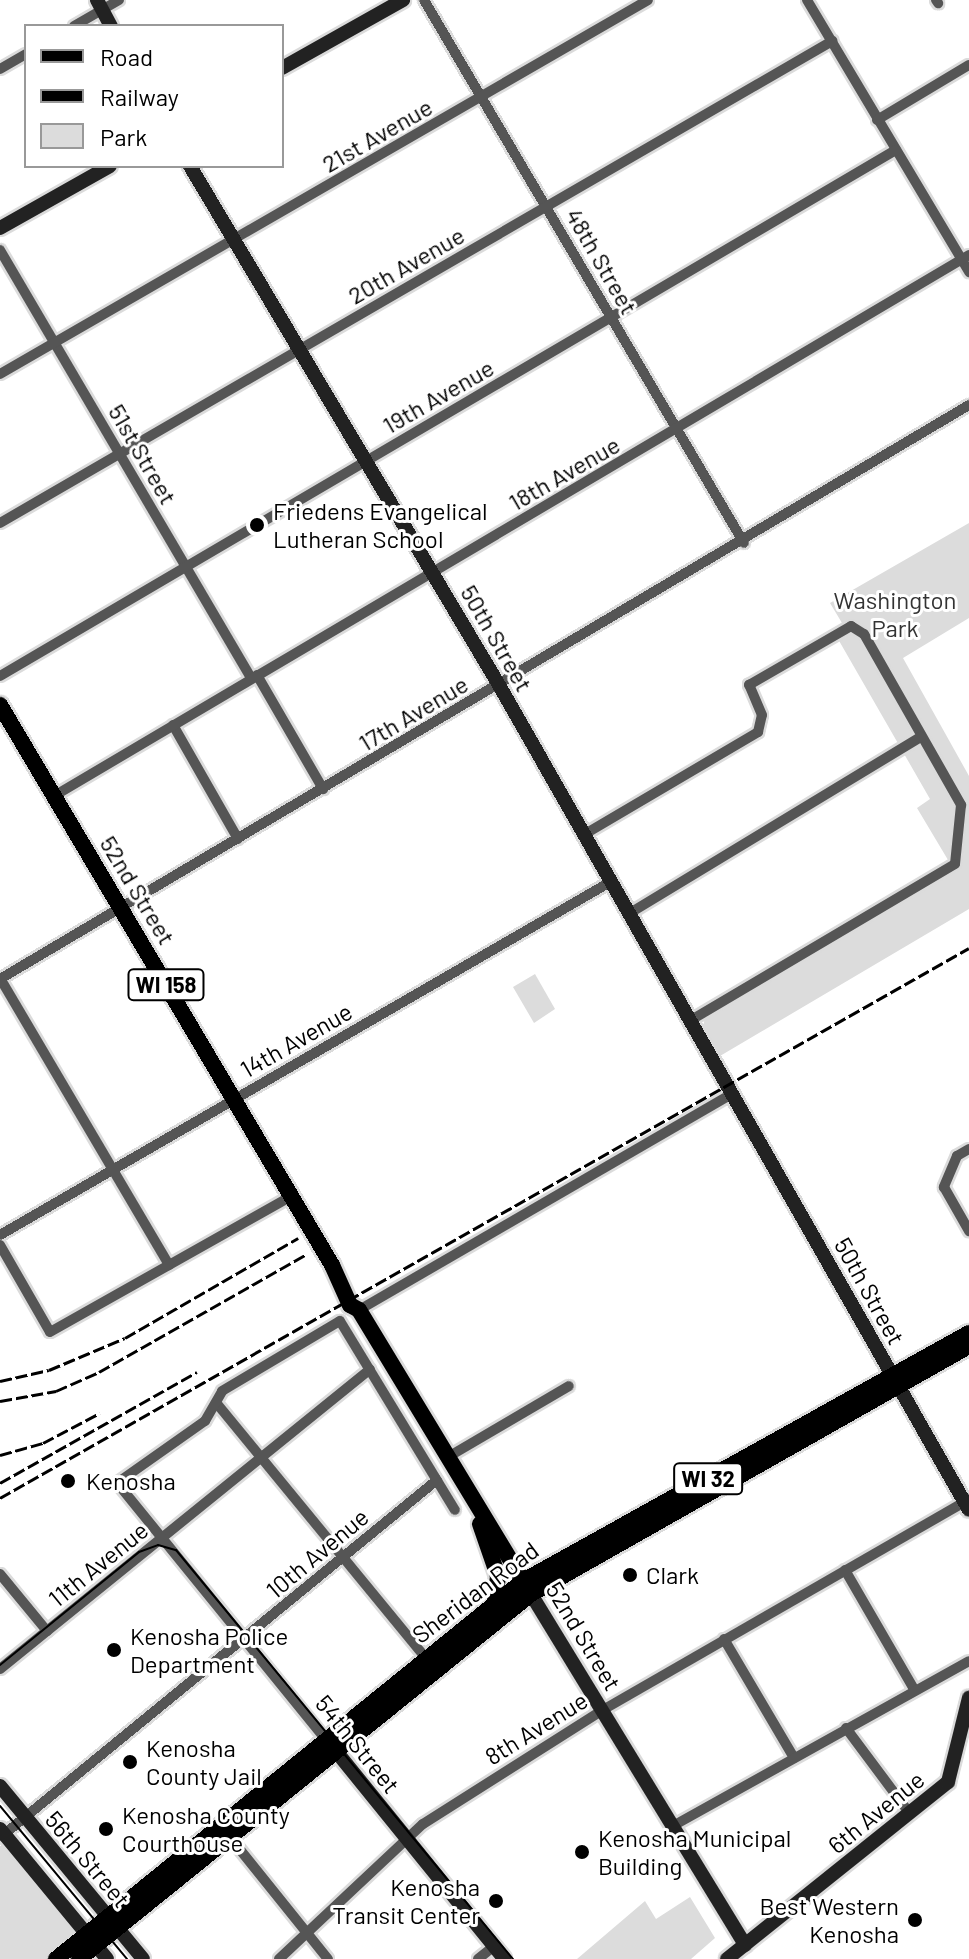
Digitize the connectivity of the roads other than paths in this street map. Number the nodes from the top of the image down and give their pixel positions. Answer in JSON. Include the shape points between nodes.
{"nodes":[{"id":1,"x":119,"y":0,"type":"edge"},
{"id":2,"x":403,"y":0,"type":"edge"},
{"id":3,"x":424,"y":0,"type":"edge"},
{"id":4,"x":648,"y":0,"type":"edge"},
{"id":5,"x":807,"y":0,"type":"edge"},
{"id":6,"x":100,"y":5,"type":"edge"},
{"id":7,"x":76,"y":24,"type":"edge"},
{"id":8,"x":110,"y":24,"type":"edge"},
{"id":9,"x":832,"y":41,"type":"junction"},
{"id":10,"x":24,"y":55,"type":"edge"},
{"id":11,"x":969,"y":65,"type":"edge"},
{"id":12,"x":284,"y":67,"type":"edge"},
{"id":13,"x":0,"y":69,"type":"edge"},
{"id":14,"x":481,"y":98,"type":"junction"},
{"id":15,"x":877,"y":120,"type":"junction"},
{"id":16,"x":896,"y":150,"type":"junction"},
{"id":17,"x":106,"y":168,"type":"edge"},
{"id":18,"x":191,"y":168,"type":"edge"},
{"id":19,"x":548,"y":207,"type":"junction"},
{"id":20,"x":0,"y":228,"type":"edge"},
{"id":21,"x":234,"y":241,"type":"junction"},
{"id":22,"x":0,"y":250,"type":"edge"},
{"id":23,"x":965,"y":257,"type":"edge"},
{"id":24,"x":969,"y":272,"type":"edge"},
{"id":25,"x":612,"y":320,"type":"junction"},
{"id":26,"x":55,"y":343,"type":"junction"},
{"id":27,"x":299,"y":349,"type":"junction"},
{"id":28,"x":0,"y":374,"type":"edge"},
{"id":29,"x":969,"y":405,"type":"edge"},
{"id":30,"x":678,"y":430,"type":"junction"},
{"id":31,"x":120,"y":454,"type":"junction"},
{"id":32,"x":366,"y":459,"type":"junction"},
{"id":33,"x":0,"y":523,"type":"edge"},
{"id":34,"x":744,"y":543,"type":"junction"},
{"id":35,"x":185,"y":565,"type":"junction"},
{"id":36,"x":433,"y":573,"type":"junction"},
{"id":37,"x":0,"y":676,"type":"edge"},
{"id":38,"x":254,"y":677,"type":"junction"},
{"id":39,"x":499,"y":685,"type":"junction"},
{"id":40,"x":0,"y":705,"type":"edge"},
{"id":41,"x":173,"y":725,"type":"junction"},
{"id":42,"x":921,"y":737,"type":"junction"},
{"id":43,"x":323,"y":789,"type":"junction"},
{"id":44,"x":54,"y":796,"type":"junction"},
{"id":45,"x":585,"y":834,"type":"junction"},
{"id":46,"x":238,"y":839,"type":"junction"},
{"id":47,"x":612,"y":881,"type":"junction"},
{"id":48,"x":121,"y":910,"type":"junction"},
{"id":49,"x":630,"y":913,"type":"junction"},
{"id":50,"x":0,"y":979,"type":"edge"},
{"id":51,"x":690,"y":1021,"type":"junction"},
{"id":52,"x":731,"y":1094,"type":"junction"},
{"id":53,"x":234,"y":1098,"type":"junction"},
{"id":54,"x":969,"y":1149,"type":"edge"},
{"id":55,"x":113,"y":1168,"type":"junction"},
{"id":56,"x":291,"y":1196,"type":"junction"},
{"id":57,"x":969,"y":1231,"type":"edge"},
{"id":58,"x":0,"y":1235,"type":"edge"},
{"id":59,"x":0,"y":1245,"type":"edge"},
{"id":60,"x":169,"y":1265,"type":"junction"},
{"id":61,"x":359,"y":1310,"type":"junction"},
{"id":62,"x":969,"y":1333,"type":"edge"},
{"id":63,"x":969,"y":1346,"type":"edge"},
{"id":64,"x":370,"y":1369,"type":"junction"},
{"id":65,"x":896,"y":1382,"type":"junction"},
{"id":66,"x":569,"y":1386,"type":"dead end"},
{"id":67,"x":218,"y":1405,"type":"junction"},
{"id":68,"x":261,"y":1456,"type":"junction"},
{"id":69,"x":448,"y":1457,"type":"junction"},
{"id":70,"x":437,"y":1480,"type":"junction"},
{"id":71,"x":471,"y":1496,"type":"junction"},
{"id":72,"x":967,"y":1503,"type":"edge"},
{"id":73,"x":455,"y":1510,"type":"dead end"},
{"id":74,"x":162,"y":1538,"type":"junction"},
{"id":75,"x":342,"y":1558,"type":"junction"},
{"id":76,"x":845,"y":1570,"type":"junction"},
{"id":77,"x":0,"y":1574,"type":"edge"},
{"id":78,"x":527,"y":1587,"type":"junction"},
{"id":79,"x":495,"y":1602,"type":"junction"},
{"id":80,"x":47,"y":1631,"type":"junction"},
{"id":81,"x":245,"y":1639,"type":"junction"},
{"id":82,"x":724,"y":1639,"type":"junction"},
{"id":83,"x":426,"y":1658,"type":"junction"},
{"id":84,"x":969,"y":1661,"type":"edge"},
{"id":85,"x":0,"y":1669,"type":"edge"},
{"id":86,"x":914,"y":1689,"type":"junction"},
{"id":87,"x":969,"y":1698,"type":"edge"},
{"id":88,"x":601,"y":1711,"type":"junction"},
{"id":89,"x":846,"y":1728,"type":"junction"},
{"id":90,"x":331,"y":1746,"type":"junction"},
{"id":91,"x":794,"y":1758,"type":"junction"},
{"id":92,"x":0,"y":1786,"type":"edge"},
{"id":93,"x":910,"y":1814,"type":"junction"},
{"id":94,"x":25,"y":1817,"type":"junction"},
{"id":95,"x":671,"y":1827,"type":"junction"},
{"id":96,"x":1,"y":1833,"type":"edge"},
{"id":97,"x":229,"y":1836,"type":"junction"},
{"id":98,"x":408,"y":1839,"type":"junction"},
{"id":99,"x":112,"y":1922,"type":"junction"},
{"id":100,"x":308,"y":1934,"type":"junction"},
{"id":101,"x":91,"y":1940,"type":"junction"},
{"id":102,"x":745,"y":1945,"type":"junction"},
{"id":103,"x":494,"y":1946,"type":"junction"},
{"id":104,"x":56,"y":1959,"type":"edge"},
{"id":105,"x":79,"y":1959,"type":"edge"},
{"id":106,"x":107,"y":1959,"type":"edge"},
{"id":107,"x":143,"y":1959,"type":"edge"},
{"id":108,"x":279,"y":1959,"type":"edge"},
{"id":109,"x":328,"y":1959,"type":"edge"},
{"id":110,"x":478,"y":1959,"type":"edge"},
{"id":111,"x":504,"y":1959,"type":"edge"},
{"id":112,"x":727,"y":1959,"type":"edge"}],
"edges":[{"from":1,"to":6,"type":"street"},
{"from":2,"to":12,"type":"street"},
{"from":3,"to":14,"type":"street","name":"48th Street"},
{"from":4,"to":14,"type":"street","name":"21st Avenue"},
{"from":5,"to":9,"type":"street"},
{"from":6,"to":7,"type":"street"},
{"from":6,"to":8,"type":"street"},
{"from":9,"to":15,"type":"street"},
{"from":9,"to":19,"type":"street","name":"20th Avenue"},
{"from":10,"to":13,"type":"street"},
{"from":11,"to":15,"type":"street"},
{"from":14,"to":19,"type":"street","name":"48th Street"},
{"from":14,"to":21,"type":"street","name":"21st Avenue"},
{"from":15,"to":16,"type":"street"},
{"from":16,"to":23,"type":"street"},
{"from":16,"to":25,"type":"street","name":"19th Avenue"},
{"from":17,"to":20,"type":"street"},
{"from":18,"to":21,"type":"street","name":"50th Street"},
{"from":19,"to":25,"type":"street","name":"48th Street"},
{"from":19,"to":27,"type":"street","name":"20th Avenue"},
{"from":21,"to":26,"type":"street","name":"21st Avenue"},
{"from":21,"to":27,"type":"street","name":"50th Street"},
{"from":22,"to":26,"type":"street","name":"51st Street"},
{"from":23,"to":24,"type":"street"},
{"from":23,"to":30,"type":"street","name":"18th Avenue"},
{"from":25,"to":30,"type":"street","name":"48th Street"},
{"from":25,"to":32,"type":"street","name":"19th Avenue"},
{"from":26,"to":28,"type":"street","name":"21st Avenue"},
{"from":26,"to":31,"type":"street","name":"51st Street"},
{"from":27,"to":31,"type":"street","name":"20th Avenue"},
{"from":27,"to":32,"type":"street","name":"50th Street"},
{"from":29,"to":34,"type":"street","name":"17th Avenue"},
{"from":30,"to":34,"type":"street","name":"48th Street"},
{"from":30,"to":36,"type":"street","name":"18th Avenue"},
{"from":31,"to":33,"type":"street","name":"20th Avenue"},
{"from":31,"to":35,"type":"street","name":"51st Street"},
{"from":32,"to":35,"type":"street","name":"19th Avenue"},
{"from":32,"to":36,"type":"street","name":"50th Street"},
{"from":34,"to":39,"type":"street","name":"17th Avenue"},
{"from":35,"to":37,"type":"street","name":"19th Avenue"},
{"from":35,"to":38,"type":"street","name":"51st Street"},
{"from":36,"to":38,"type":"street","name":"18th Avenue"},
{"from":36,"to":39,"type":"street","name":"50th Street"},
{"from":38,"to":41,"type":"street","name":"18th Avenue"},
{"from":38,"to":43,"type":"street","name":"51st Street"},
{"from":39,"to":43,"type":"street","name":"17th Avenue"},
{"from":39,"to":45,"type":"street","name":"50th Street"},
{"from":40,"to":44,"type":"main road","name":"52nd Street","number":"WI 158"},
{"from":41,"to":44,"type":"street","name":"18th Avenue"},
{"from":41,"to":46,"type":"street"},
{"from":42,"to":45,"type":"street","via":[[864,634],[851,626],[749,685],[762,715],[758,732]]},
{"from":42,"to":49,"type":"street"},
{"from":42,"to":51,"type":"street","via":[[961,805],[955,864]]},
{"from":43,"to":46,"type":"street","name":"17th Avenue"},
{"from":44,"to":48,"type":"main road","name":"52nd Street","number":"WI 158"},
{"from":45,"to":47,"type":"street","name":"50th Street"},
{"from":46,"to":48,"type":"street","name":"17th Avenue"},
{"from":47,"to":49,"type":"street","name":"50th Street"},
{"from":47,"to":53,"type":"street","name":"14th Avenue"},
{"from":48,"to":50,"type":"street","name":"17th Avenue"},
{"from":48,"to":53,"type":"main road","name":"52nd Street","number":"WI 158"},
{"from":49,"to":51,"type":"street","name":"50th Street"},
{"from":50,"to":55,"type":"street"},
{"from":51,"to":52,"type":"street","name":"50th Street","via":[[719,1082]]},
{"from":52,"to":61,"type":"street"},
{"from":52,"to":65,"type":"street","name":"50th Street"},
{"from":53,"to":55,"type":"street","name":"14th Avenue"},
{"from":53,"to":56,"type":"main road","name":"52nd Street","number":"WI 158"},
{"from":54,"to":57,"type":"street","via":[[957,1156],[944,1187]]},
{"from":55,"to":58,"type":"street","name":"14th Avenue"},
{"from":55,"to":60,"type":"street"},
{"from":56,"to":60,"type":"street"},
{"from":56,"to":61,"type":"main road","name":"52nd Street","number":"WI 158","via":[[359,1299]]},
{"from":59,"to":60,"type":"street","via":[[50,1332]]},
{"from":61,"to":69,"type":"main road","name":"52nd Street","number":"WI 158"},
{"from":62,"to":65,"type":"main road","name":"Sheridan Road","number":"WI 32"},
{"from":63,"to":65,"type":"main road","name":"Sheridan Road","number":"WI 32"},
{"from":64,"to":67,"type":"street","via":[[340,1321],[222,1391]]},
{"from":64,"to":68,"type":"street","name":"11th Avenue"},
{"from":64,"to":70,"type":"street"},
{"from":65,"to":72,"type":"street","name":"50th Street"},
{"from":65,"to":78,"type":"main road","name":"Sheridan Road","number":"WI 32"},
{"from":66,"to":69,"type":"street"},
{"from":67,"to":68,"type":"street"},
{"from":67,"to":74,"type":"street","name":"54th Street","via":[[205,1421],[117,1483]]},
{"from":68,"to":74,"type":"street","name":"11th Avenue"},
{"from":68,"to":75,"type":"street"},
{"from":69,"to":71,"type":"main road","name":"52nd Street","number":"WI 158"},
{"from":70,"to":73,"type":"street"},
{"from":70,"to":75,"type":"street","name":"10th Avenue"},
{"from":71,"to":78,"type":"main road","name":"52nd Street","number":"WI 158"},
{"from":71,"to":79,"type":"main road","via":[[498,1576]]},
{"from":72,"to":76,"type":"street","name":"8th Avenue"},
{"from":74,"to":80,"type":"street","name":"11th Avenue"},
{"from":74,"to":81,"type":"street","name":"54th Street"},
{"from":75,"to":81,"type":"street","name":"10th Avenue"},
{"from":75,"to":83,"type":"street"},
{"from":76,"to":82,"type":"street","name":"8th Avenue"},
{"from":76,"to":86,"type":"street"},
{"from":77,"to":80,"type":"street"},
{"from":78,"to":79,"type":"main road","name":"Sheridan Road","number":"WI 32"},
{"from":78,"to":88,"type":"street","name":"52nd Street"},
{"from":78,"to":90,"type":"main road","name":"Sheridan Road","number":"WI 32"},
{"from":79,"to":83,"type":"main road","name":"Sheridan Road","number":"WI 32"},
{"from":80,"to":85,"type":"street","name":"11th Avenue"},
{"from":81,"to":90,"type":"street","name":"54th Street"},
{"from":81,"to":94,"type":"street","name":"10th Avenue"},
{"from":82,"to":88,"type":"street","name":"8th Avenue"},
{"from":82,"to":91,"type":"street"},
{"from":83,"to":90,"type":"main road","name":"Sheridan Road","number":"WI 32"},
{"from":84,"to":86,"type":"street"},
{"from":86,"to":89,"type":"street"},
{"from":87,"to":93,"type":"street","name":"6th Avenue","via":[[948,1782]]},
{"from":88,"to":95,"type":"street","name":"52nd Street"},
{"from":88,"to":98,"type":"street","name":"8th Avenue","via":[[423,1824]]},
{"from":89,"to":91,"type":"street"},
{"from":89,"to":93,"type":"street"},
{"from":90,"to":97,"type":"main road","name":"Sheridan Road","number":"WI 32"},
{"from":90,"to":98,"type":"street","name":"54th Street"},
{"from":90,"to":99,"type":"main road","name":"Sheridan Road","number":"WI 32"},
{"from":91,"to":95,"type":"street"},
{"from":92,"to":94,"type":"street","name":"56th Street"},
{"from":93,"to":102,"type":"street","name":"6th Avenue"},
{"from":94,"to":96,"type":"street","name":"10th Avenue"},
{"from":94,"to":99,"type":"street","name":"56th Street"},
{"from":95,"to":102,"type":"street","name":"52nd Street"},
{"from":96,"to":101,"type":"street","name":"56th Street"},
{"from":97,"to":99,"type":"main road","name":"Sheridan Road","number":"WI 32"},
{"from":97,"to":100,"type":"street"},
{"from":98,"to":100,"type":"street","name":"8th Avenue"},
{"from":98,"to":103,"type":"street","name":"54th Street"},
{"from":99,"to":101,"type":"main road","name":"Sheridan Road","number":"WI 32"},
{"from":99,"to":107,"type":"street","name":"56th Street"},
{"from":100,"to":108,"type":"street","name":"8th Avenue"},
{"from":100,"to":109,"type":"street"},
{"from":101,"to":104,"type":"main road","name":"Sheridan Road","number":"WI 32"},
{"from":101,"to":105,"type":"main road","name":"Sheridan Road","number":"WI 32"},
{"from":101,"to":106,"type":"street","name":"56th Street"},
{"from":102,"to":112,"type":"street","name":"6th Avenue"},
{"from":103,"to":110,"type":"street"},
{"from":103,"to":111,"type":"street","name":"54th Street"}]}
